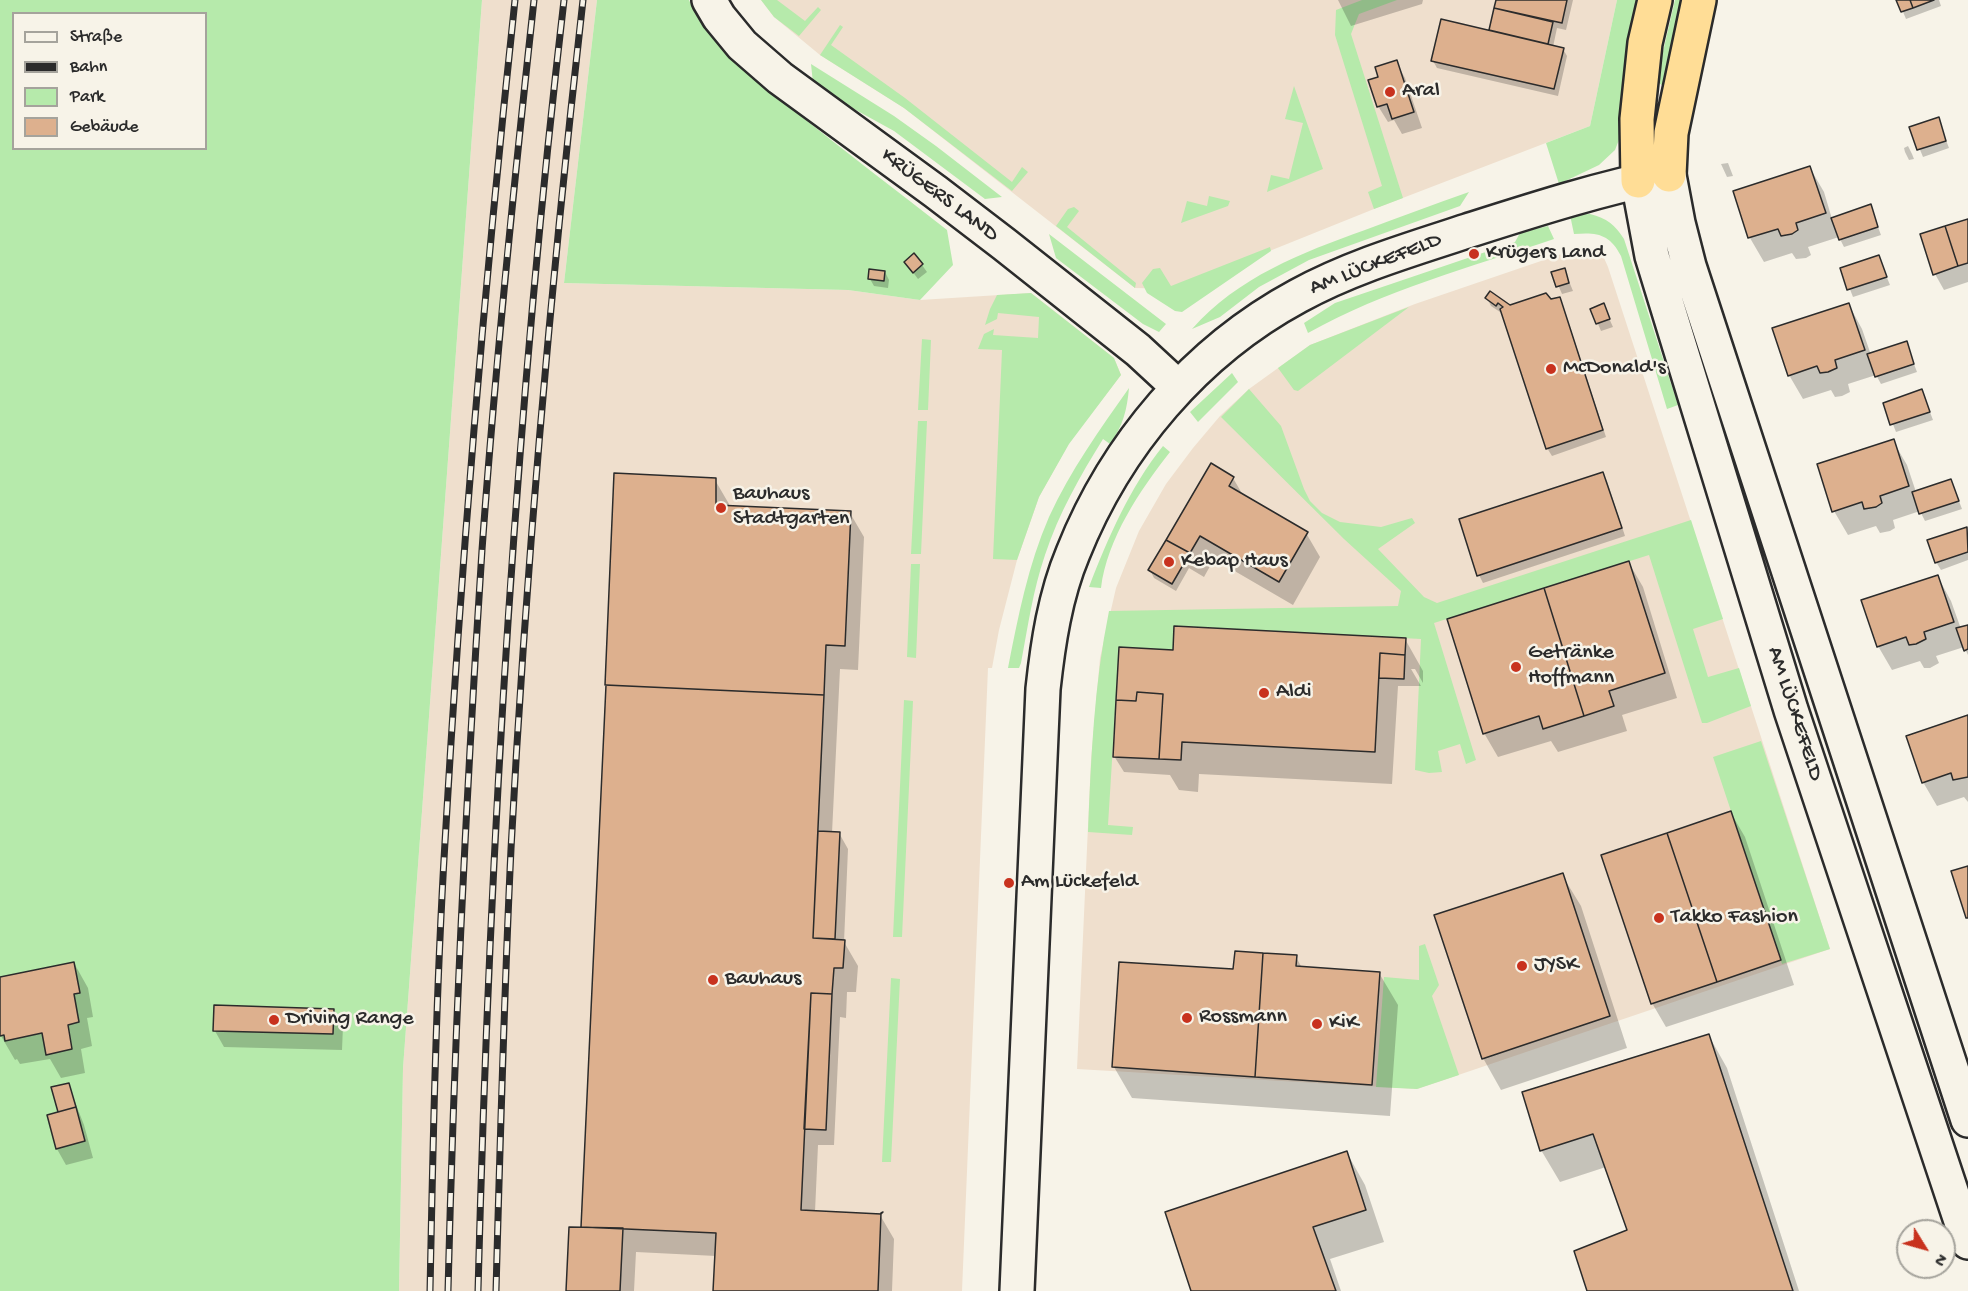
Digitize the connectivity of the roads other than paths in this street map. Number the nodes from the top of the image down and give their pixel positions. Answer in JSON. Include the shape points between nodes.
{"nodes":[{"id":1,"x":709,"y":0,"type":"edge"},
{"id":2,"x":1655,"y":0,"type":"edge"},
{"id":3,"x":1699,"y":0,"type":"edge"},
{"id":4,"x":1670,"y":175,"type":"junction"},
{"id":5,"x":1638,"y":181,"type":"junction"},
{"id":6,"x":1178,"y":387,"type":"junction"},
{"id":7,"x":1968,"y":1120,"type":"edge"},
{"id":8,"x":1968,"y":1242,"type":"edge"},
{"id":9,"x":1017,"y":1291,"type":"edge"}],
"edges":[{"from":1,"to":6,"type":"street","name":"KRÜGERS LAND","via":[[742,45],[780,78],[1004,244],[1138,350]]},
{"from":2,"to":5,"type":"highway","via":[[1645,43],[1637,119]]},
{"from":3,"to":4,"type":"highway","via":[[1671,133]]},
{"from":4,"to":5,"type":"street","name":"AM LÜCKEFELD"},
{"from":4,"to":7,"type":"street","name":"AM LÜCKEFELD","via":[[1689,266]]},
{"from":5,"to":6,"type":"street","name":"AM LÜCKEFELD","via":[[1552,203],[1350,270],[1260,319],[1231,339]]},
{"from":5,"to":8,"type":"street","name":"AM LÜCKEFELD","via":[[1652,256],[1791,710]]},
{"from":6,"to":9,"type":"street","name":"AM LÜCKEFELD","via":[[1125,454],[1092,510],[1059,594],[1048,647],[1042,701]]}]}
